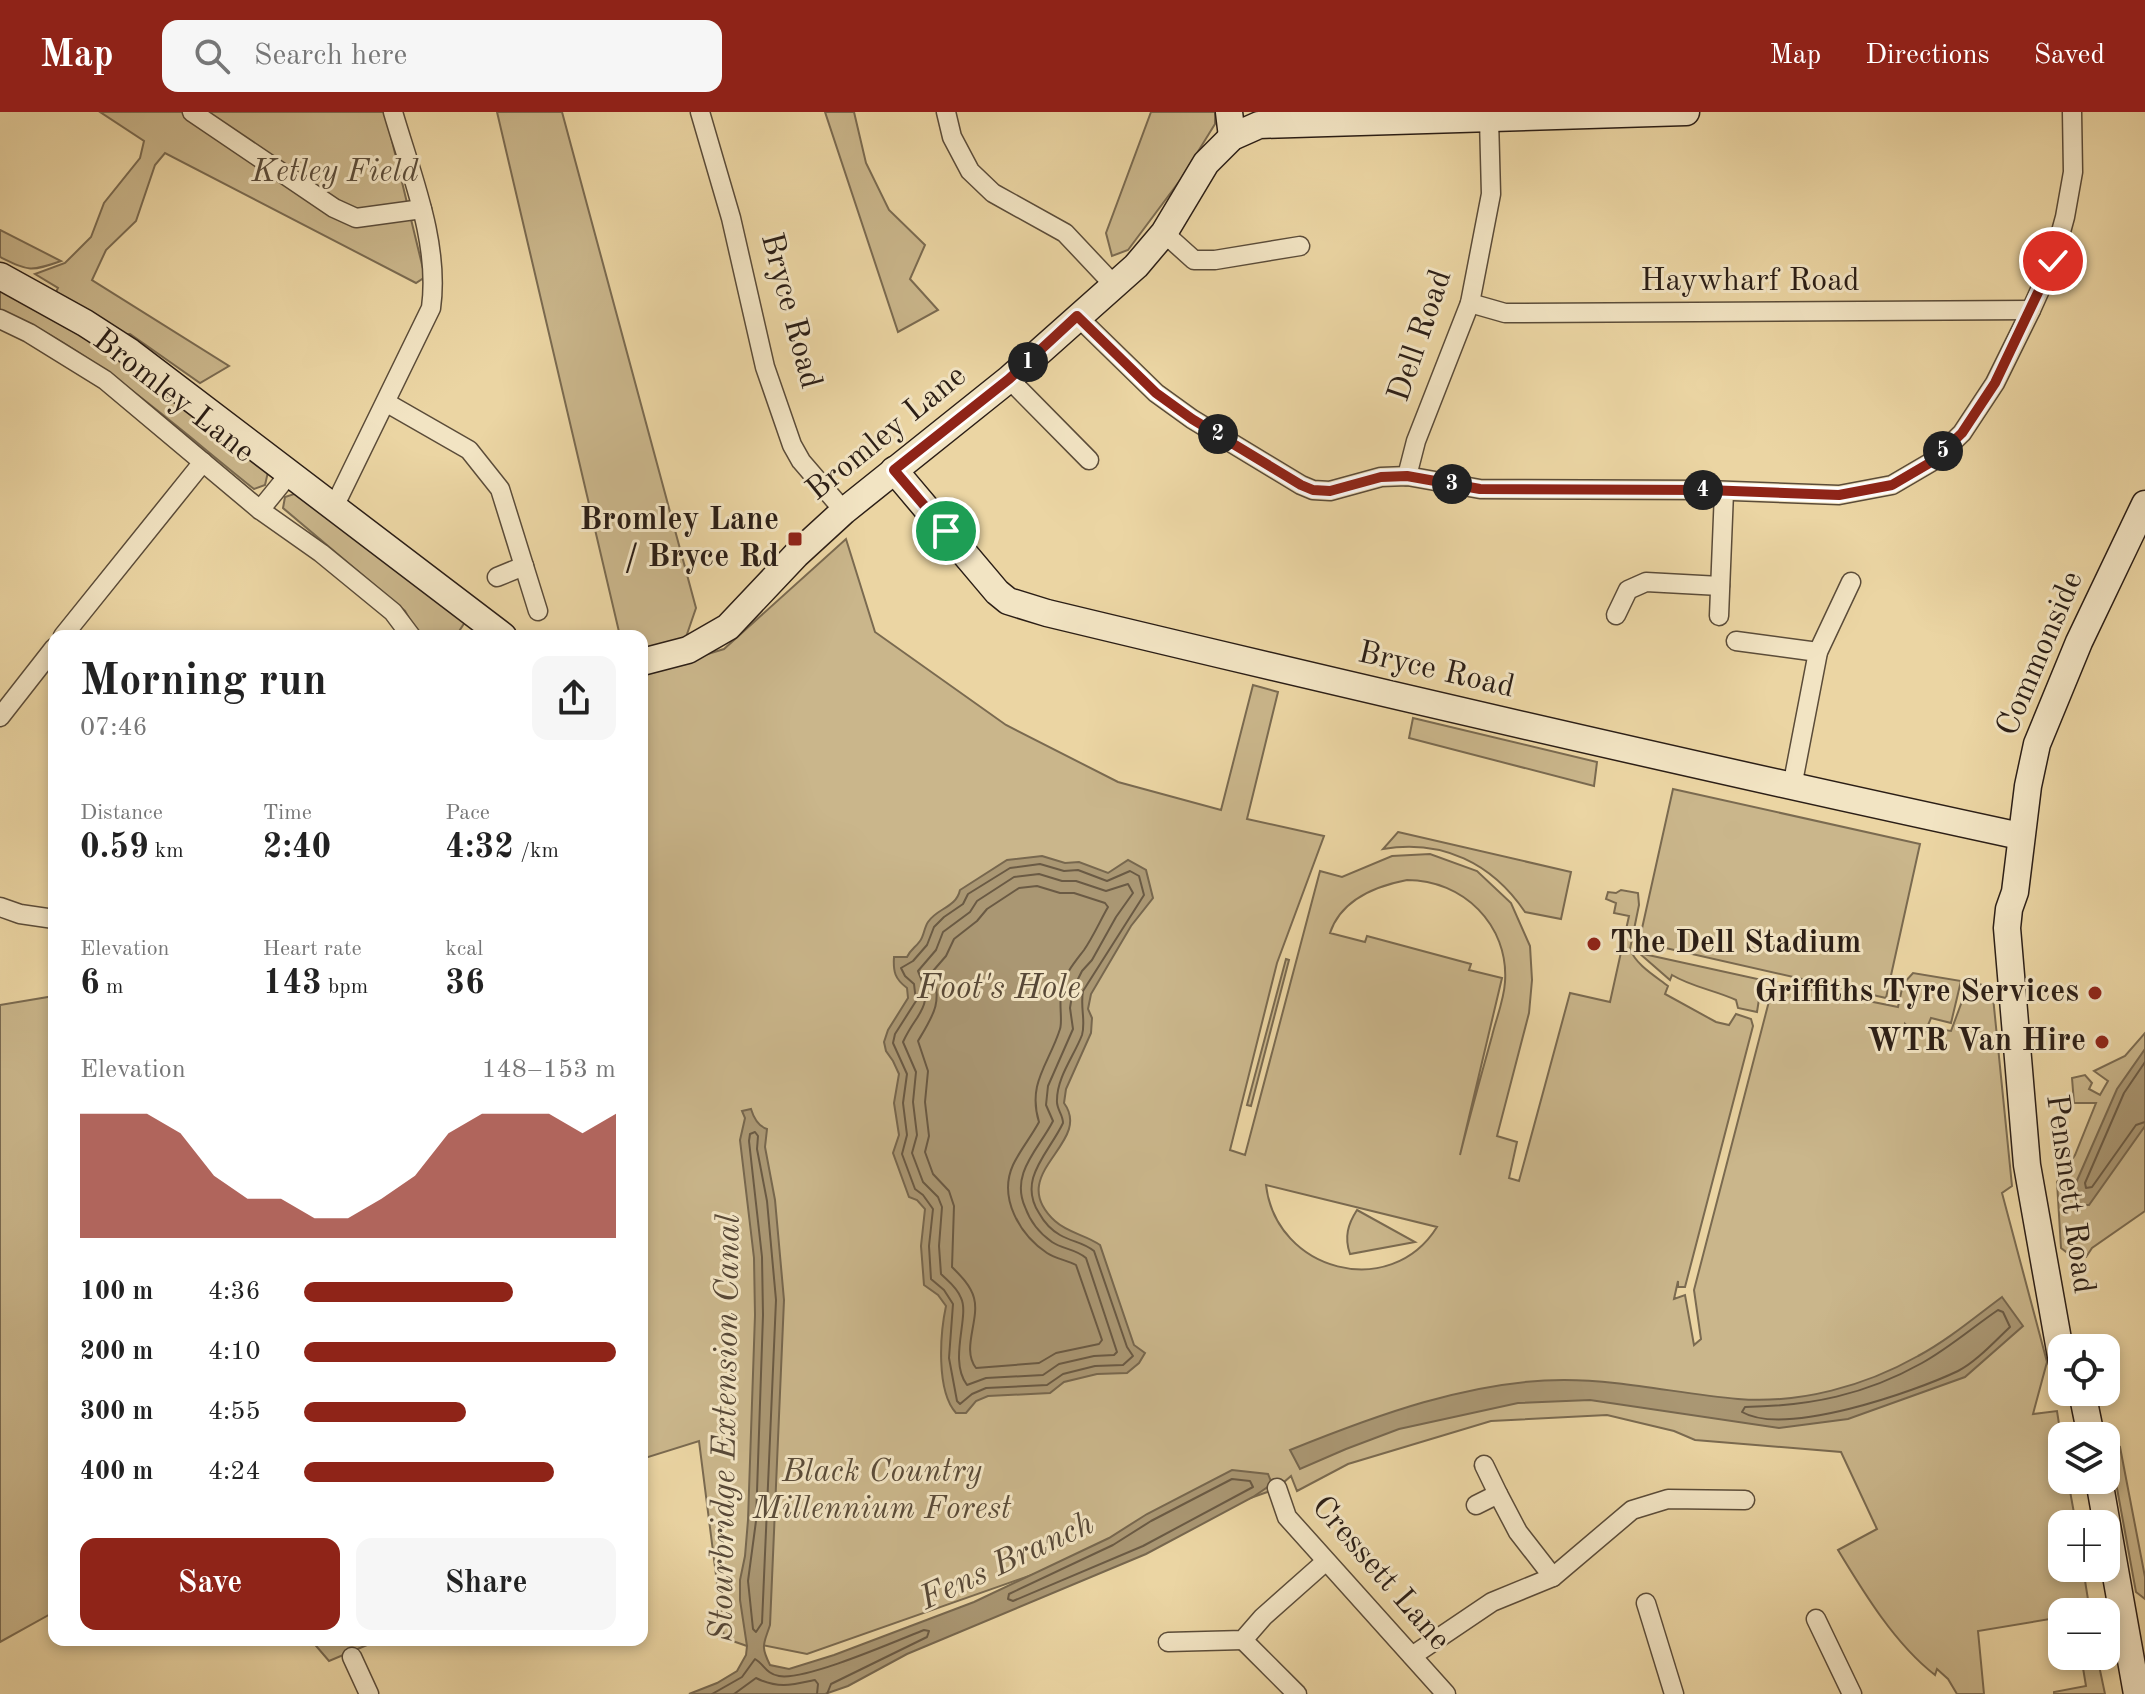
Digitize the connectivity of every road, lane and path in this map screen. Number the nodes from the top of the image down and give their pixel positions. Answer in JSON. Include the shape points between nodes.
{"nodes":[{"id":1,"x":192,"y":112,"type":"edge"},
{"id":2,"x":393,"y":112,"type":"edge"},
{"id":3,"x":700,"y":112,"type":"edge"},
{"id":4,"x":946,"y":112,"type":"edge"},
{"id":5,"x":1686,"y":112,"type":"edge"},
{"id":6,"x":2072,"y":112,"type":"edge"},
{"id":7,"x":1475,"y":117,"type":"edge"},
{"id":8,"x":1230,"y":125,"type":"edge"},
{"id":9,"x":422,"y":209,"type":"junction"},
{"id":10,"x":1164,"y":233,"type":"junction"},
{"id":11,"x":1300,"y":246,"type":"dead end"},
{"id":12,"x":0,"y":276,"type":"edge"},
{"id":13,"x":1114,"y":285,"type":"junction"},
{"id":14,"x":1470,"y":303,"type":"junction"},
{"id":15,"x":2031,"y":310,"type":"junction"},
{"id":16,"x":1077,"y":316,"type":"junction"},
{"id":17,"x":0,"y":319,"type":"edge"},
{"id":18,"x":1009,"y":379,"type":"junction"},
{"id":19,"x":387,"y":403,"type":"junction"},
{"id":20,"x":1089,"y":460,"type":"dead end"},
{"id":21,"x":203,"y":462,"type":"junction"},
{"id":22,"x":894,"y":470,"type":"junction"},
{"id":23,"x":290,"y":473,"type":"junction"},
{"id":24,"x":1407,"y":476,"type":"junction"},
{"id":25,"x":1724,"y":492,"type":"junction"},
{"id":26,"x":2145,"y":504,"type":"edge"},
{"id":27,"x":334,"y":507,"type":"junction"},
{"id":28,"x":260,"y":510,"type":"junction"},
{"id":29,"x":844,"y":511,"type":"junction"},
{"id":30,"x":524,"y":566,"type":"junction"},
{"id":31,"x":497,"y":577,"type":"dead end"},
{"id":32,"x":1851,"y":582,"type":"dead end"},
{"id":33,"x":1720,"y":586,"type":"junction"},
{"id":34,"x":538,"y":611,"type":"dead end"},
{"id":35,"x":1616,"y":615,"type":"dead end"},
{"id":36,"x":1719,"y":616,"type":"dead end"},
{"id":37,"x":68,"y":630,"type":"edge"},
{"id":38,"x":406,"y":630,"type":"edge"},
{"id":39,"x":495,"y":630,"type":"edge"},
{"id":40,"x":1736,"y":641,"type":"dead end"},
{"id":41,"x":1818,"y":652,"type":"junction"},
{"id":42,"x":48,"y":656,"type":"edge"},
{"id":43,"x":648,"y":660,"type":"edge"},
{"id":44,"x":0,"y":717,"type":"edge"},
{"id":45,"x":1792,"y":787,"type":"junction"},
{"id":46,"x":2020,"y":836,"type":"junction"},
{"id":47,"x":2015,"y":892,"type":"junction"},
{"id":48,"x":0,"y":907,"type":"edge"},
{"id":49,"x":48,"y":918,"type":"edge"},
{"id":50,"x":2057,"y":1334,"type":"edge"},
{"id":51,"x":2071,"y":1334,"type":"edge"},
{"id":52,"x":1484,"y":1465,"type":"dead end"},
{"id":53,"x":1277,"y":1488,"type":"dead end"},
{"id":54,"x":1498,"y":1494,"type":"junction"},
{"id":55,"x":2101,"y":1494,"type":"edge"},
{"id":56,"x":1745,"y":1500,"type":"dead end"},
{"id":57,"x":1476,"y":1505,"type":"dead end"},
{"id":58,"x":1325,"y":1562,"type":"junction"},
{"id":59,"x":1553,"y":1577,"type":"junction"},
{"id":60,"x":2105,"y":1582,"type":"edge"},
{"id":61,"x":1646,"y":1603,"type":"dead end"},
{"id":62,"x":1816,"y":1619,"type":"dead end"},
{"id":63,"x":1243,"y":1640,"type":"junction"},
{"id":64,"x":1168,"y":1642,"type":"dead end"},
{"id":65,"x":2129,"y":1655,"type":"edge"},
{"id":66,"x":1412,"y":1656,"type":"junction"},
{"id":67,"x":352,"y":1657,"type":"dead end"},
{"id":68,"x":369,"y":1694,"type":"edge"},
{"id":69,"x":1297,"y":1694,"type":"edge"},
{"id":70,"x":1446,"y":1694,"type":"edge"},
{"id":71,"x":1674,"y":1694,"type":"edge"},
{"id":72,"x":1852,"y":1694,"type":"edge"},
{"id":73,"x":2126,"y":1694,"type":"edge"},
{"id":74,"x":2137,"y":1694,"type":"edge"}],
"edges":[{"from":1,"to":9,"type":"street","via":[[356,218]]},
{"from":2,"to":9,"type":"street"},
{"from":3,"to":29,"type":"street","name":"Bryce Road","via":[[765,367],[792,445]]},
{"from":4,"to":13,"type":"street","via":[[970,171],[993,193],[1065,233]]},
{"from":5,"to":7,"type":"street","name":"Bromley Lane"},
{"from":6,"to":15,"type":"street","via":[[2073,172],[2065,217]]},
{"from":7,"to":8,"type":"street","name":"Bromley Lane"},
{"from":7,"to":14,"type":"street","name":"Dell Road","via":[[1491,194]]},
{"from":8,"to":10,"type":"street","name":"Bromley Lane"},
{"from":9,"to":19,"type":"street","via":[[435,282],[431,308]]},
{"from":10,"to":11,"type":"street","via":[[1194,260]]},
{"from":10,"to":13,"type":"street","name":"Bromley Lane"},
{"from":12,"to":23,"type":"street","name":"Bromley Lane","via":[[130,352]]},
{"from":13,"to":16,"type":"street","name":"Bromley Lane"},
{"from":14,"to":15,"type":"street","name":"Haywharf Road","via":[[1505,313]]},
{"from":14,"to":24,"type":"street","name":"Dell Road"},
{"from":15,"to":25,"type":"street","via":[[1995,383],[1962,433],[1933,461],[1892,485],[1839,495]]},
{"from":16,"to":18,"type":"street","name":"Bromley Lane"},
{"from":16,"to":24,"type":"street","via":[[1156,393],[1301,485],[1330,491]]},
{"from":17,"to":21,"type":"street","name":"Bromley Lane","via":[[105,380]]},
{"from":18,"to":20,"type":"street"},
{"from":18,"to":22,"type":"street","name":"Bromley Lane"},
{"from":19,"to":27,"type":"street"},
{"from":19,"to":30,"type":"street","via":[[469,450],[500,489]]},
{"from":21,"to":28,"type":"street","name":"Bromley Lane"},
{"from":21,"to":37,"type":"street"},
{"from":22,"to":29,"type":"street","name":"Bromley Lane"},
{"from":22,"to":45,"type":"street","name":"Bryce Road","via":[[1008,601],[1386,695]]},
{"from":23,"to":27,"type":"street","name":"Bromley Lane"},
{"from":23,"to":28,"type":"street","name":"Bromley Lane"},
{"from":24,"to":25,"type":"street","via":[[1480,489]]},
{"from":25,"to":33,"type":"street"},
{"from":26,"to":46,"type":"street","name":"Commonside","via":[[2037,744]]},
{"from":27,"to":39,"type":"street","name":"Bromley Lane"},
{"from":28,"to":38,"type":"street","via":[[321,553],[393,612]]},
{"from":29,"to":43,"type":"street","name":"Bromley Lane","via":[[728,627],[688,650]]},
{"from":30,"to":31,"type":"street"},
{"from":30,"to":34,"type":"street"},
{"from":32,"to":41,"type":"street"},
{"from":33,"to":35,"type":"street","via":[[1646,582],[1628,590]]},
{"from":33,"to":36,"type":"street"},
{"from":40,"to":41,"type":"street"},
{"from":41,"to":45,"type":"street"},
{"from":42,"to":44,"type":"street"},
{"from":45,"to":46,"type":"street","name":"Bryce Road"},
{"from":46,"to":47,"type":"street","name":"Pensnett Road"},
{"from":47,"to":50,"type":"street","name":"Pensnett Road","via":[[2007,928],[2022,1118]]},
{"from":47,"to":51,"type":"street","name":"Pensnett Road","via":[[2022,913],[2040,1143]]},
{"from":48,"to":49,"type":"street"},
{"from":52,"to":54,"type":"street"},
{"from":53,"to":58,"type":"street","name":"Cressett Lane","via":[[1287,1517]]},
{"from":54,"to":57,"type":"street"},
{"from":54,"to":59,"type":"street","via":[[1518,1532]]},
{"from":55,"to":65,"type":"street"},
{"from":56,"to":59,"type":"street","via":[[1668,1499],[1632,1510]]},
{"from":58,"to":63,"type":"street"},
{"from":58,"to":66,"type":"street","name":"Cressett Lane"},
{"from":59,"to":66,"type":"street","via":[[1492,1602]]},
{"from":60,"to":65,"type":"street"},
{"from":61,"to":71,"type":"street"},
{"from":62,"to":72,"type":"street"},
{"from":63,"to":64,"type":"street"},
{"from":63,"to":69,"type":"street"},
{"from":65,"to":73,"type":"street"},
{"from":65,"to":74,"type":"street"},
{"from":66,"to":70,"type":"street","name":"Cressett Lane"},
{"from":67,"to":68,"type":"street"}]}
